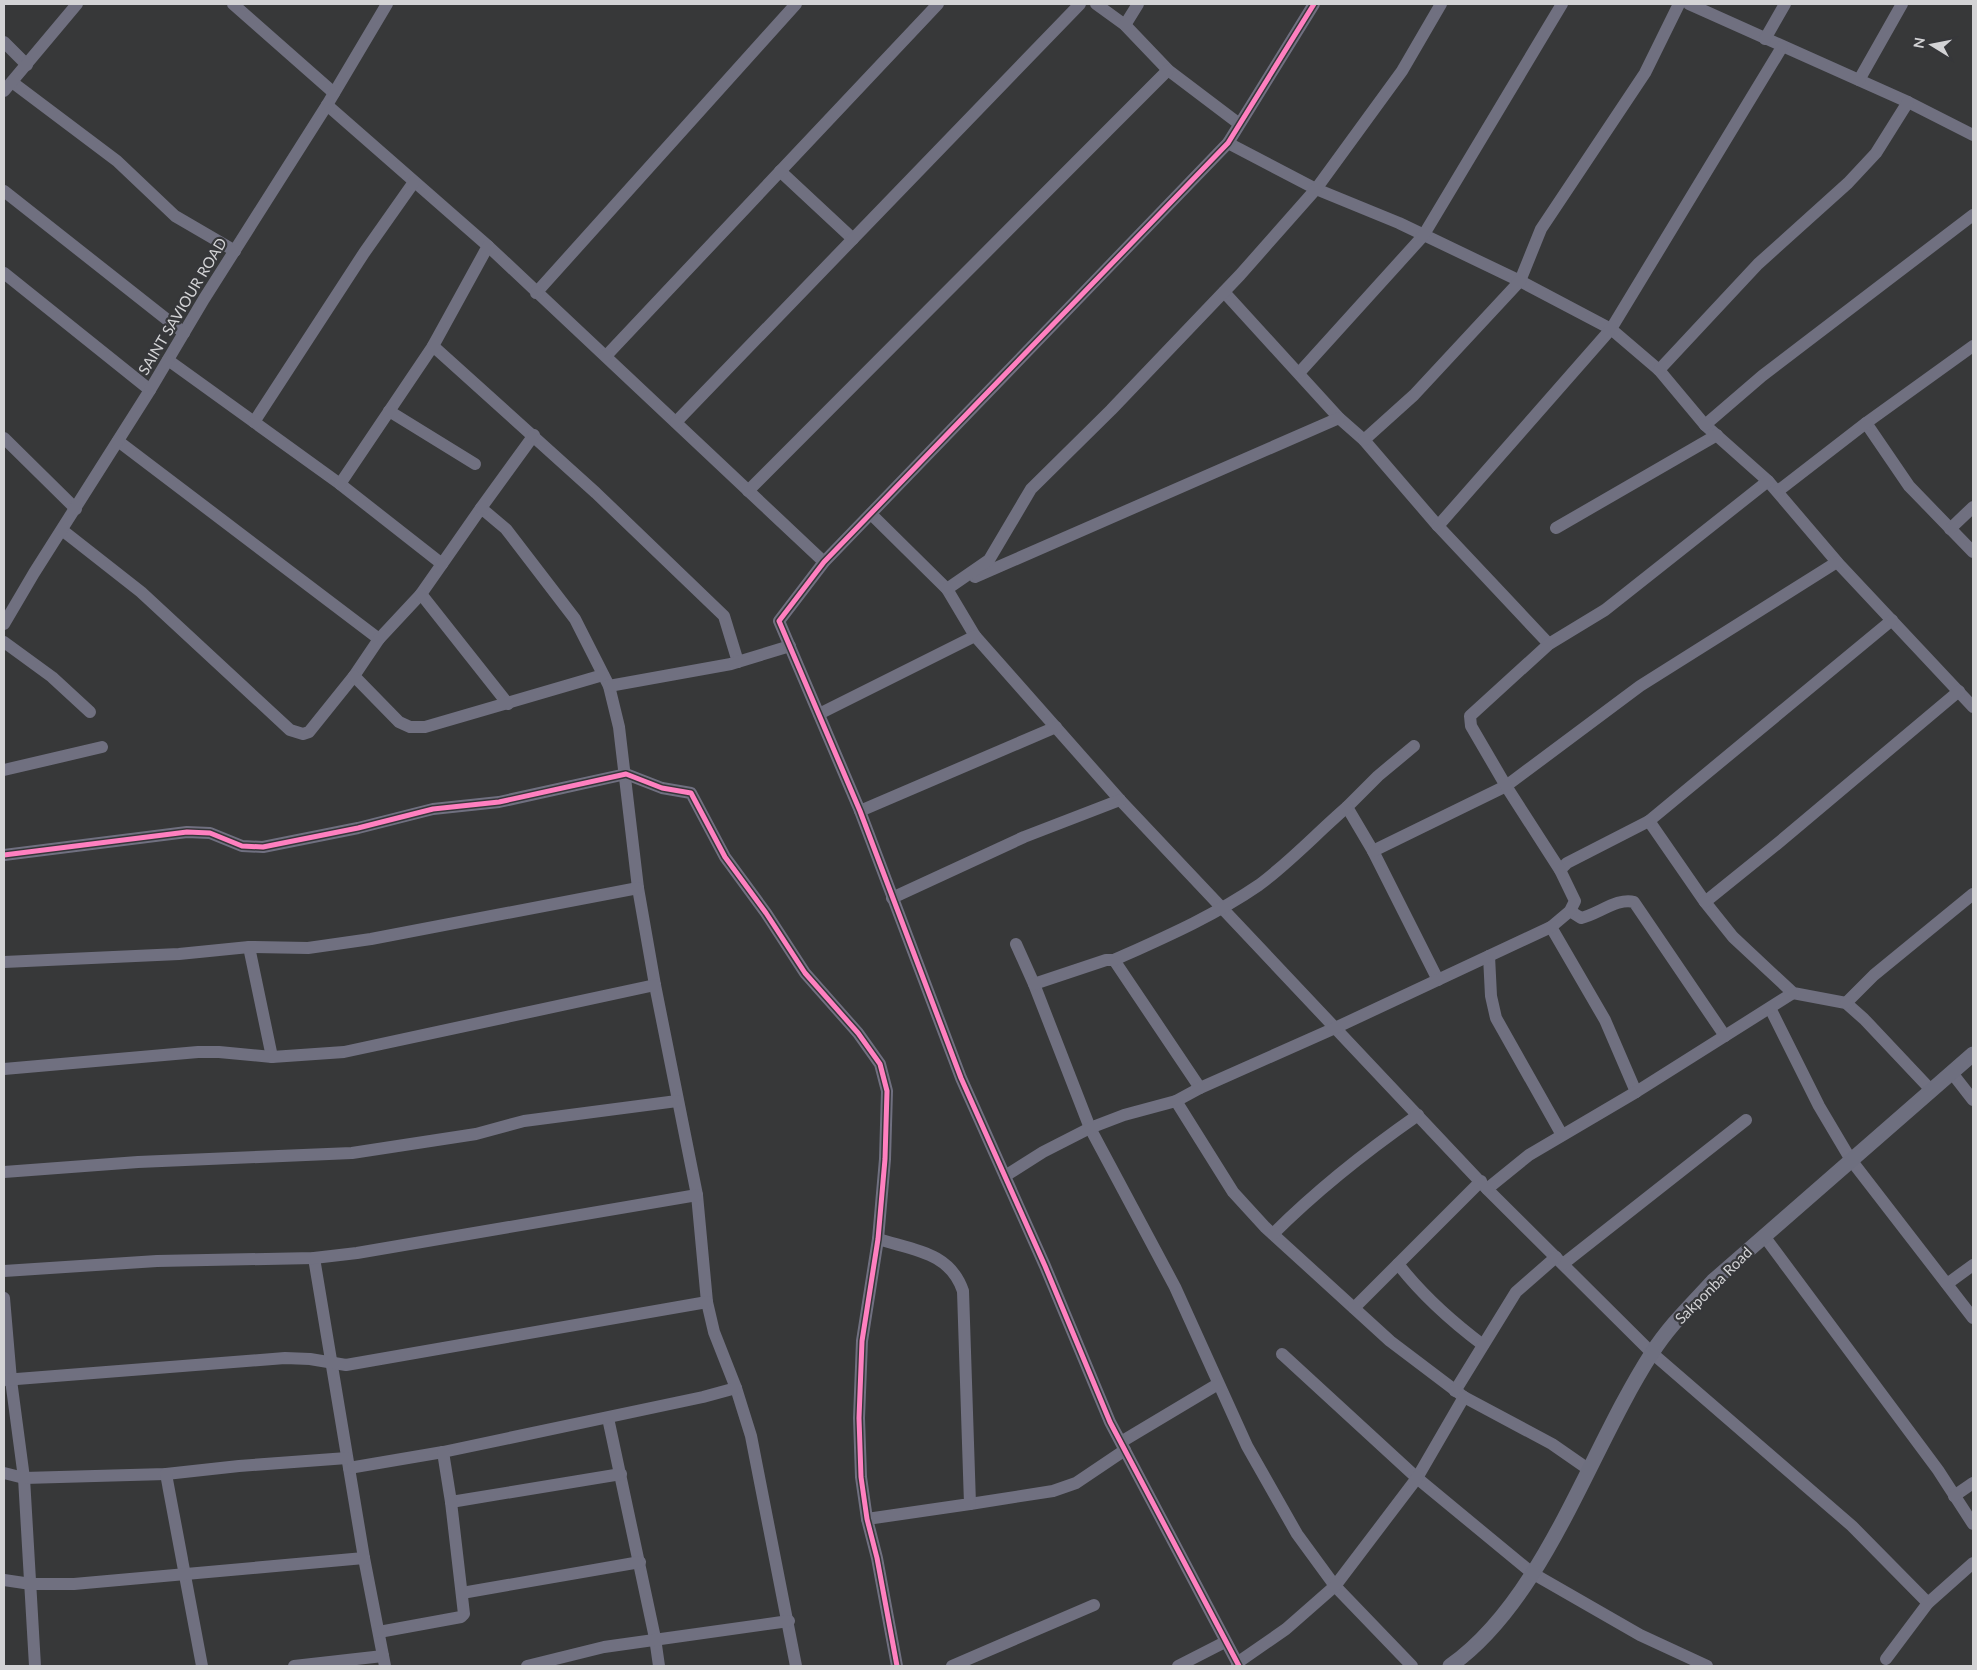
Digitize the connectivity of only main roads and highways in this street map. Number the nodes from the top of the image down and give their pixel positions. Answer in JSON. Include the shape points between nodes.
{"nodes":[{"id":1,"x":1973,"y":1054,"type":"edge"},
{"id":2,"x":1450,"y":1666,"type":"edge"}],
"edges":[{"from":1,"to":2,"type":"main road","name":"Sakponba Road","via":[[1713,1280],[1676,1320],[1652,1353],[1515,1601],[1494,1628]]}]}
